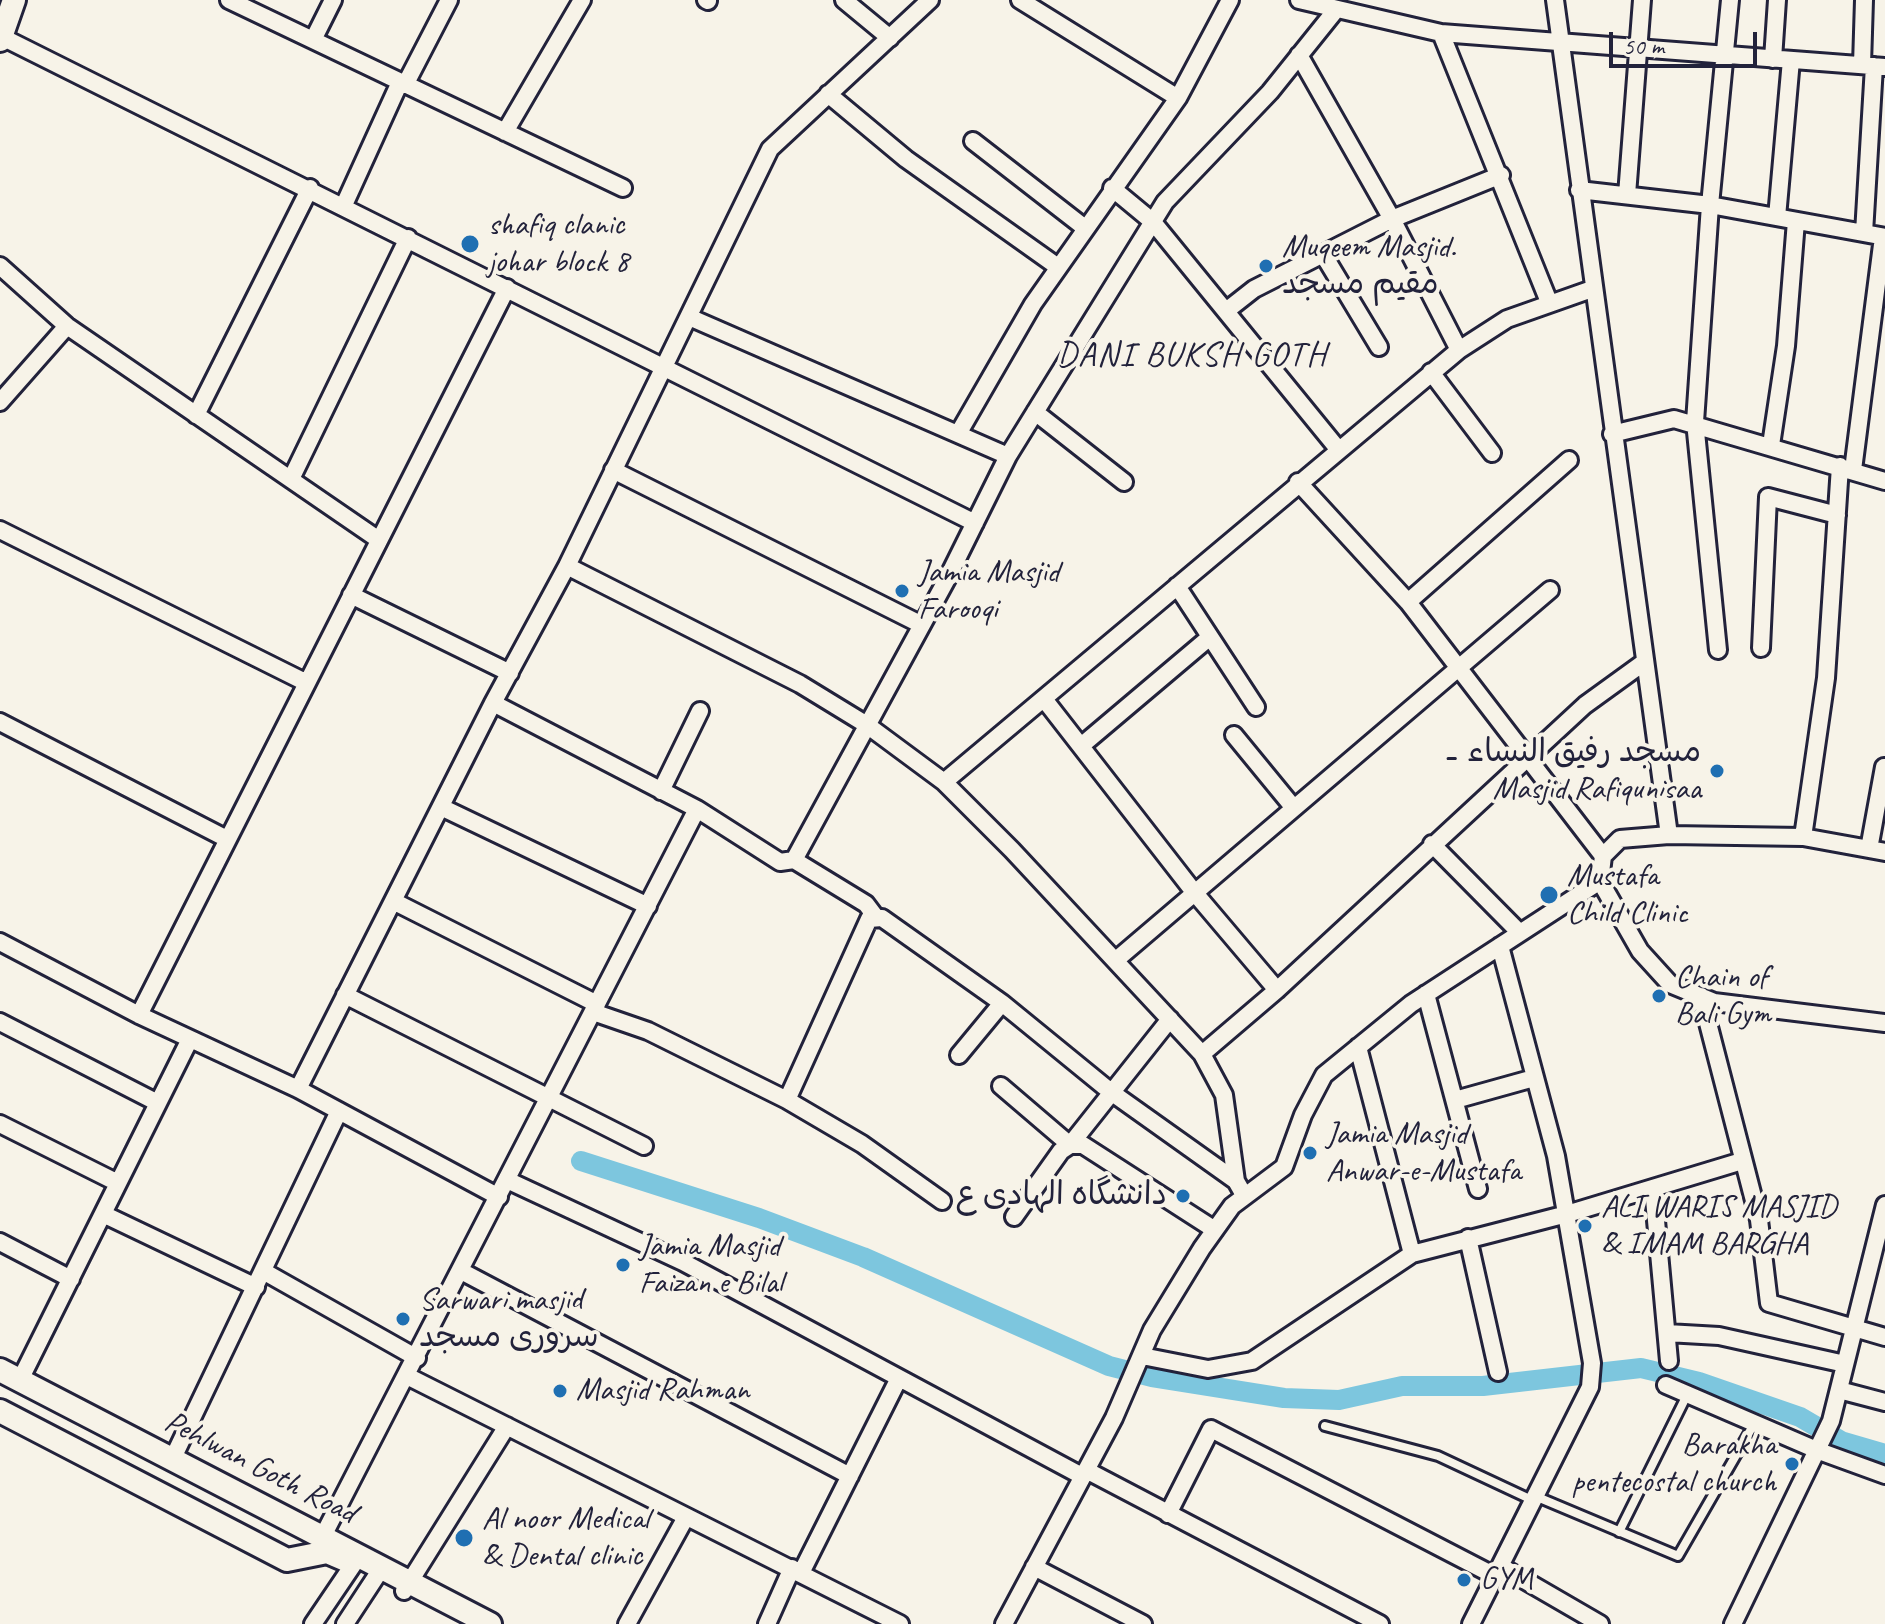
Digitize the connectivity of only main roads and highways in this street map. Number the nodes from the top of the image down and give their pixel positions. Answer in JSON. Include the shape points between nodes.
{"nodes":[{"id":1,"x":14,"y":0,"type":"edge"},
{"id":2,"x":1,"y":38,"type":"edge"},
{"id":3,"x":0,"y":1370,"type":"edge"},
{"id":4,"x":0,"y":1411,"type":"edge"},
{"id":5,"x":357,"y":1559,"type":"junction"},
{"id":6,"x":408,"y":1586,"type":"junction"},
{"id":7,"x":461,"y":1624,"type":"edge"},
{"id":8,"x":490,"y":1624,"type":"edge"}],
"edges":[{"from":1,"to":2,"type":"main road"},
{"from":3,"to":5,"type":"main road","name":"Pehlwan Goth Road","via":[[323,1536]]},
{"from":4,"to":5,"type":"main road","name":"Pehlwan Goth Road","via":[[287,1560],[327,1552]]},
{"from":5,"to":6,"type":"main road","name":"Pehlwan Goth Road"},
{"from":6,"to":7,"type":"main road","name":"Pehlwan Goth Road"},
{"from":6,"to":8,"type":"main road","name":"Pehlwan Goth Road"}]}
